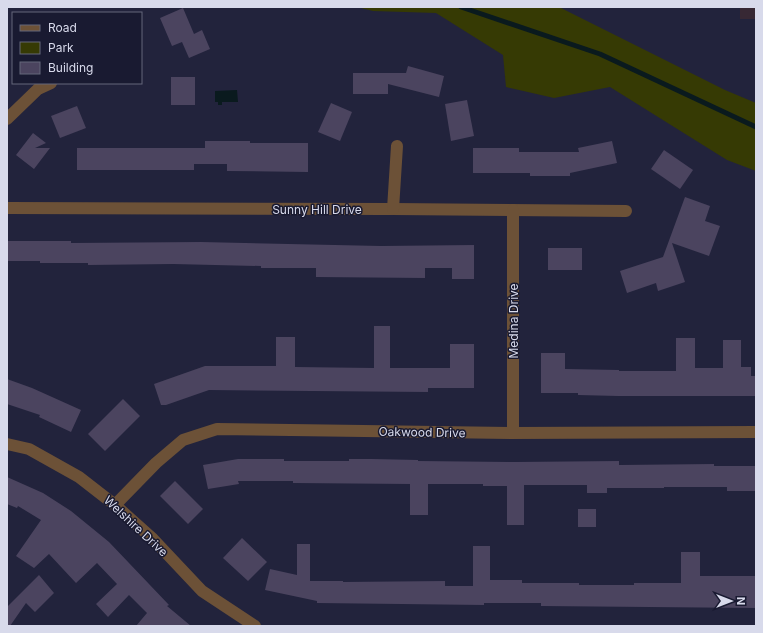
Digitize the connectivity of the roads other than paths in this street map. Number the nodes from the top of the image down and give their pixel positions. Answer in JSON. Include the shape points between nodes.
{"nodes":[{"id":1,"x":49,"y":84,"type":"edge"},
{"id":2,"x":7,"y":119,"type":"edge"},
{"id":3,"x":397,"y":146,"type":"dead end"},
{"id":4,"x":7,"y":208,"type":"edge"},
{"id":5,"x":393,"y":209,"type":"junction"},
{"id":6,"x":513,"y":210,"type":"junction"},
{"id":7,"x":626,"y":211,"type":"dead end"},
{"id":8,"x":756,"y":432,"type":"edge"},
{"id":9,"x":513,"y":433,"type":"junction"},
{"id":10,"x":7,"y":444,"type":"edge"},
{"id":11,"x":115,"y":505,"type":"junction"},
{"id":12,"x":255,"y":626,"type":"edge"}],
"edges":[{"from":1,"to":2,"type":"street","via":[[38,89]]},
{"from":3,"to":5,"type":"street"},
{"from":4,"to":5,"type":"street","name":"Sunny Hill Drive"},
{"from":5,"to":6,"type":"street","name":"Sunny Hill Drive"},
{"from":6,"to":7,"type":"street","name":"Sunny Hill Drive"},
{"from":6,"to":9,"type":"street","name":"Medina Drive"},
{"from":8,"to":9,"type":"street","name":"Oakwood Drive"},
{"from":9,"to":11,"type":"street","name":"Oakwood Drive","via":[[217,429],[183,440],[156,463]]},
{"from":10,"to":11,"type":"street","name":"Welshire Drive","via":[[29,449],[79,477]]},
{"from":11,"to":12,"type":"street","name":"Welshire Drive","via":[[153,539],[202,591]]}]}
